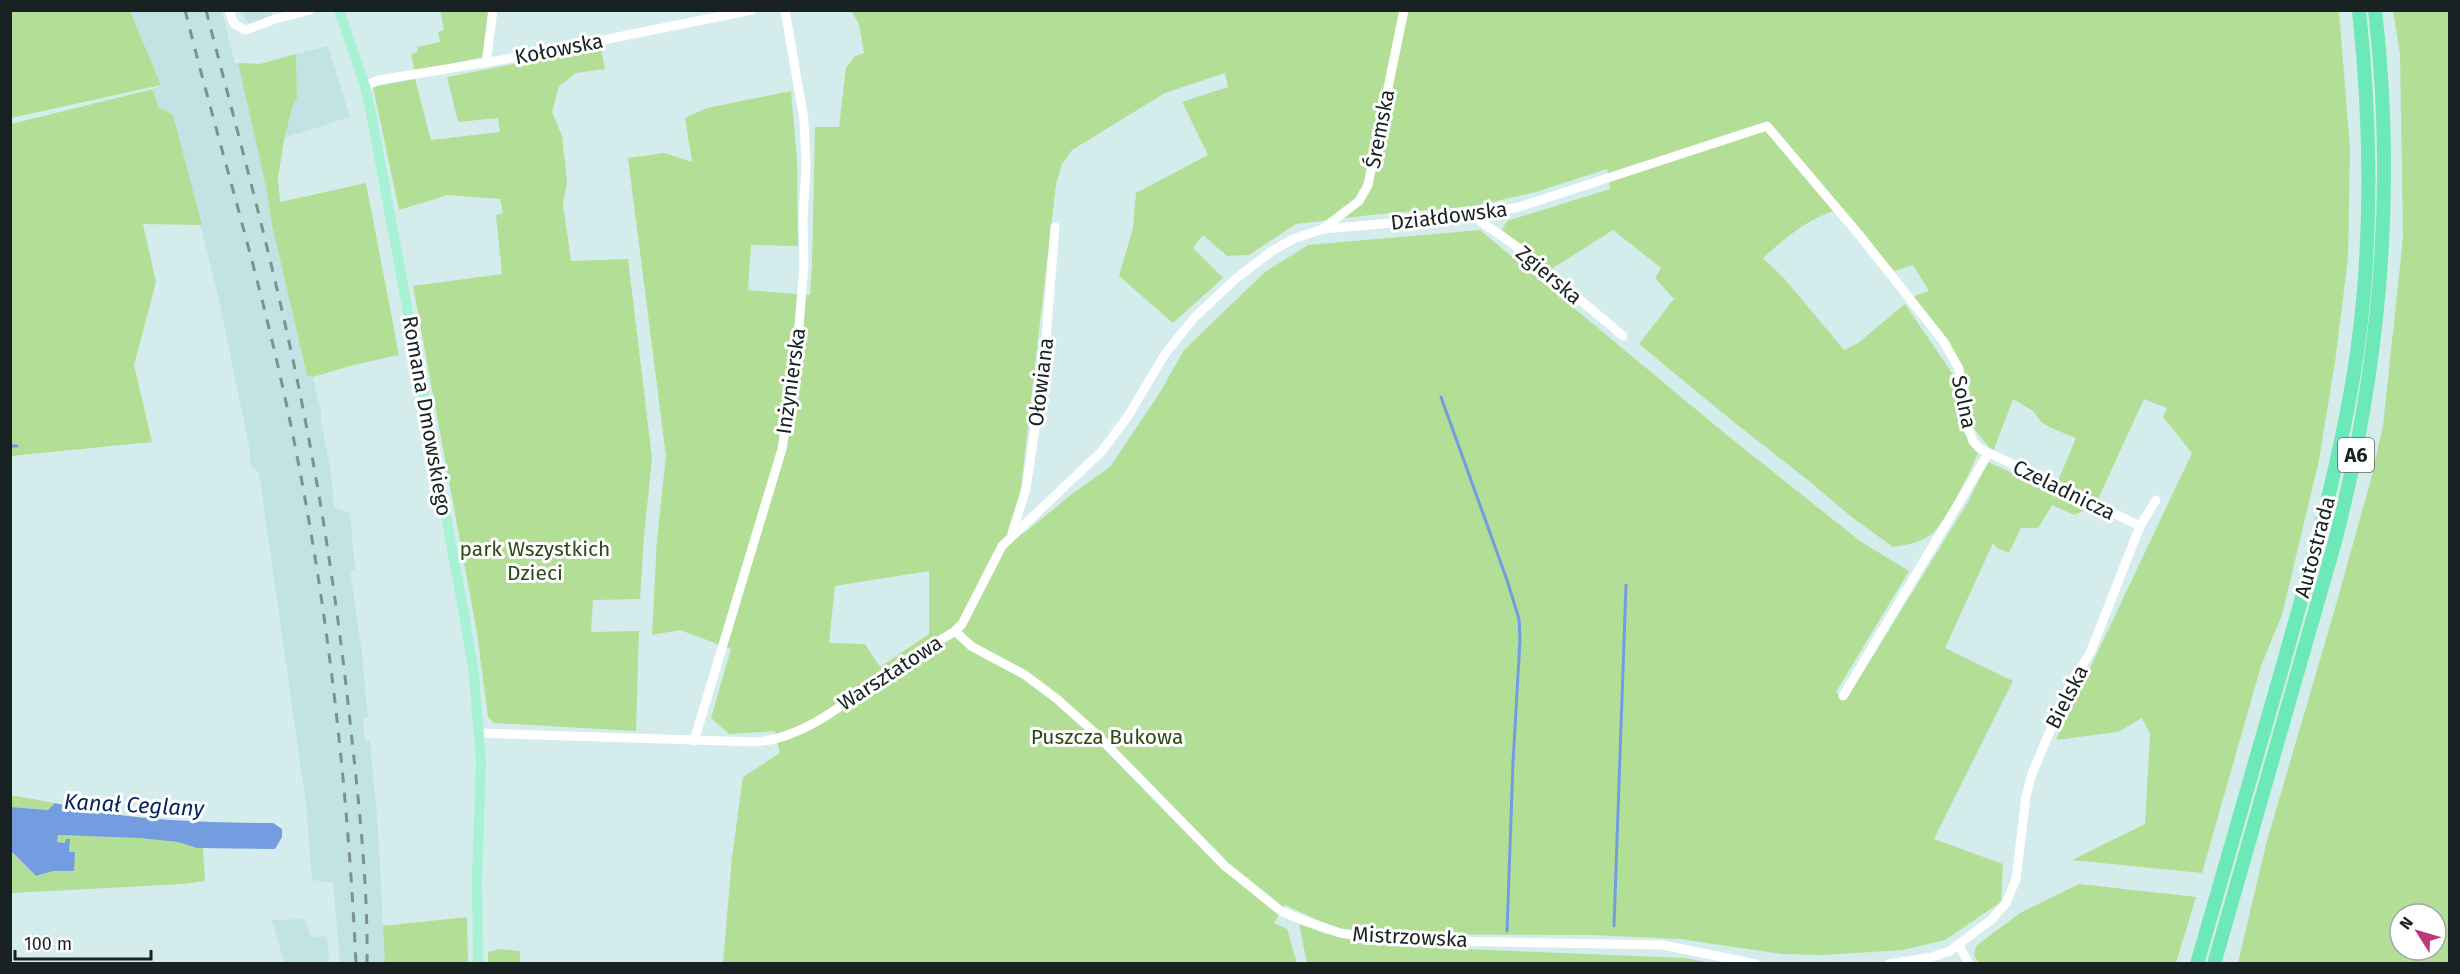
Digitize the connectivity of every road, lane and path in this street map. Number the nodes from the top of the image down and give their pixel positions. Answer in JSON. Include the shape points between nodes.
{"nodes":[{"id":1,"x":229,"y":10,"type":"edge"},
{"id":2,"x":310,"y":10,"type":"edge"},
{"id":3,"x":339,"y":10,"type":"edge"},
{"id":4,"x":493,"y":10,"type":"edge"},
{"id":5,"x":753,"y":10,"type":"edge"},
{"id":6,"x":785,"y":10,"type":"edge"},
{"id":7,"x":1404,"y":10,"type":"edge"},
{"id":8,"x":2359,"y":10,"type":"edge"},
{"id":9,"x":2375,"y":10,"type":"edge"},
{"id":10,"x":486,"y":63,"type":"junction"},
{"id":11,"x":365,"y":86,"type":"junction"},
{"id":12,"x":1767,"y":126,"type":"joint"},
{"id":13,"x":1473,"y":216,"type":"junction"},
{"id":14,"x":1055,"y":227,"type":"dead end"},
{"id":15,"x":1323,"y":229,"type":"junction"},
{"id":16,"x":1623,"y":336,"type":"dead end"},
{"id":17,"x":1165,"y":354,"type":"joint"},
{"id":18,"x":1988,"y":454,"type":"junction"},
{"id":19,"x":2156,"y":500,"type":"dead end"},
{"id":20,"x":2140,"y":526,"type":"junction"},
{"id":21,"x":1011,"y":535,"type":"junction"},
{"id":22,"x":955,"y":631,"type":"junction"},
{"id":23,"x":1843,"y":696,"type":"dead end"},
{"id":24,"x":480,"y":733,"type":"junction"},
{"id":25,"x":694,"y":741,"type":"junction"},
{"id":26,"x":1959,"y":945,"type":"junction"},
{"id":27,"x":478,"y":963,"type":"edge"},
{"id":28,"x":1756,"y":963,"type":"edge"},
{"id":29,"x":1889,"y":963,"type":"edge"},
{"id":30,"x":1969,"y":963,"type":"edge"},
{"id":31,"x":2197,"y":963,"type":"edge"},
{"id":32,"x":2214,"y":963,"type":"edge"}],
"edges":[{"from":1,"to":2,"type":"street","via":[[234,24],[246,30]]},
{"from":3,"to":11,"type":"main road","name":"Romana Dmowskiego"},
{"from":4,"to":10,"type":"street"},
{"from":5,"to":10,"type":"street","name":"Kołowska"},
{"from":6,"to":25,"type":"street","name":"Inżynierska","via":[[804,120],[806,166],[804,266],[796,363],[782,449]]},
{"from":7,"to":15,"type":"street","name":"Śremska","via":[[1368,185],[1359,201]]},
{"from":8,"to":31,"type":"highway","name":"Autostrada","number":"A6","via":[[2367,102],[2368,208],[2363,296],[2349,400],[2320,531]]},
{"from":9,"to":32,"type":"highway","name":"Autostrada","number":"A6","via":[[2384,113],[2385,204],[2378,310],[2366,401],[2334,545]]},
{"from":10,"to":11,"type":"street","name":"Kołowska","via":[[379,80]]},
{"from":11,"to":24,"type":"main road","name":"Romana Dmowskiego","via":[[465,620]]},
{"from":12,"to":13,"type":"street","name":"Działdowska","via":[[1519,207]]},
{"from":12,"to":18,"type":"street","name":"Solna","via":[[1944,342],[1959,369],[1969,432]]},
{"from":13,"to":15,"type":"street","name":"Działdowska"},
{"from":13,"to":16,"type":"street","name":"Zgierska","via":[[1520,249]]},
{"from":14,"to":21,"type":"street","name":"Ołowiana","via":[[1035,428],[1026,489]]},
{"from":15,"to":17,"type":"street","name":"Działdowska","via":[[1293,239],[1253,264],[1194,318]]},
{"from":17,"to":21,"type":"street","name":"Warsztatowa","via":[[1128,416],[1102,450]]},
{"from":18,"to":20,"type":"street","name":"Czeladnicza"},
{"from":18,"to":23,"type":"street","name":"Solna"},
{"from":19,"to":20,"type":"street","name":"Bielska"},
{"from":20,"to":26,"type":"street","name":"Bielska","via":[[2091,651],[2066,693],[2029,780],[2016,879],[2007,903]]},
{"from":21,"to":22,"type":"street","name":"Warsztatowa","via":[[995,556],[969,612]]},
{"from":22,"to":25,"type":"street","name":"Warsztatowa","via":[[787,737],[755,742]]},
{"from":22,"to":28,"type":"street","name":"Mistrzowska","via":[[972,646],[1025,675],[1085,723],[1225,866],[1281,911],[1359,937],[1663,945]]},
{"from":24,"to":25,"type":"street","name":"Warsztatowa"},
{"from":24,"to":27,"type":"main road","name":"Romana Dmowskiego"},
{"from":26,"to":29,"type":"street","via":[[1937,956]]},
{"from":26,"to":30,"type":"street"}]}
